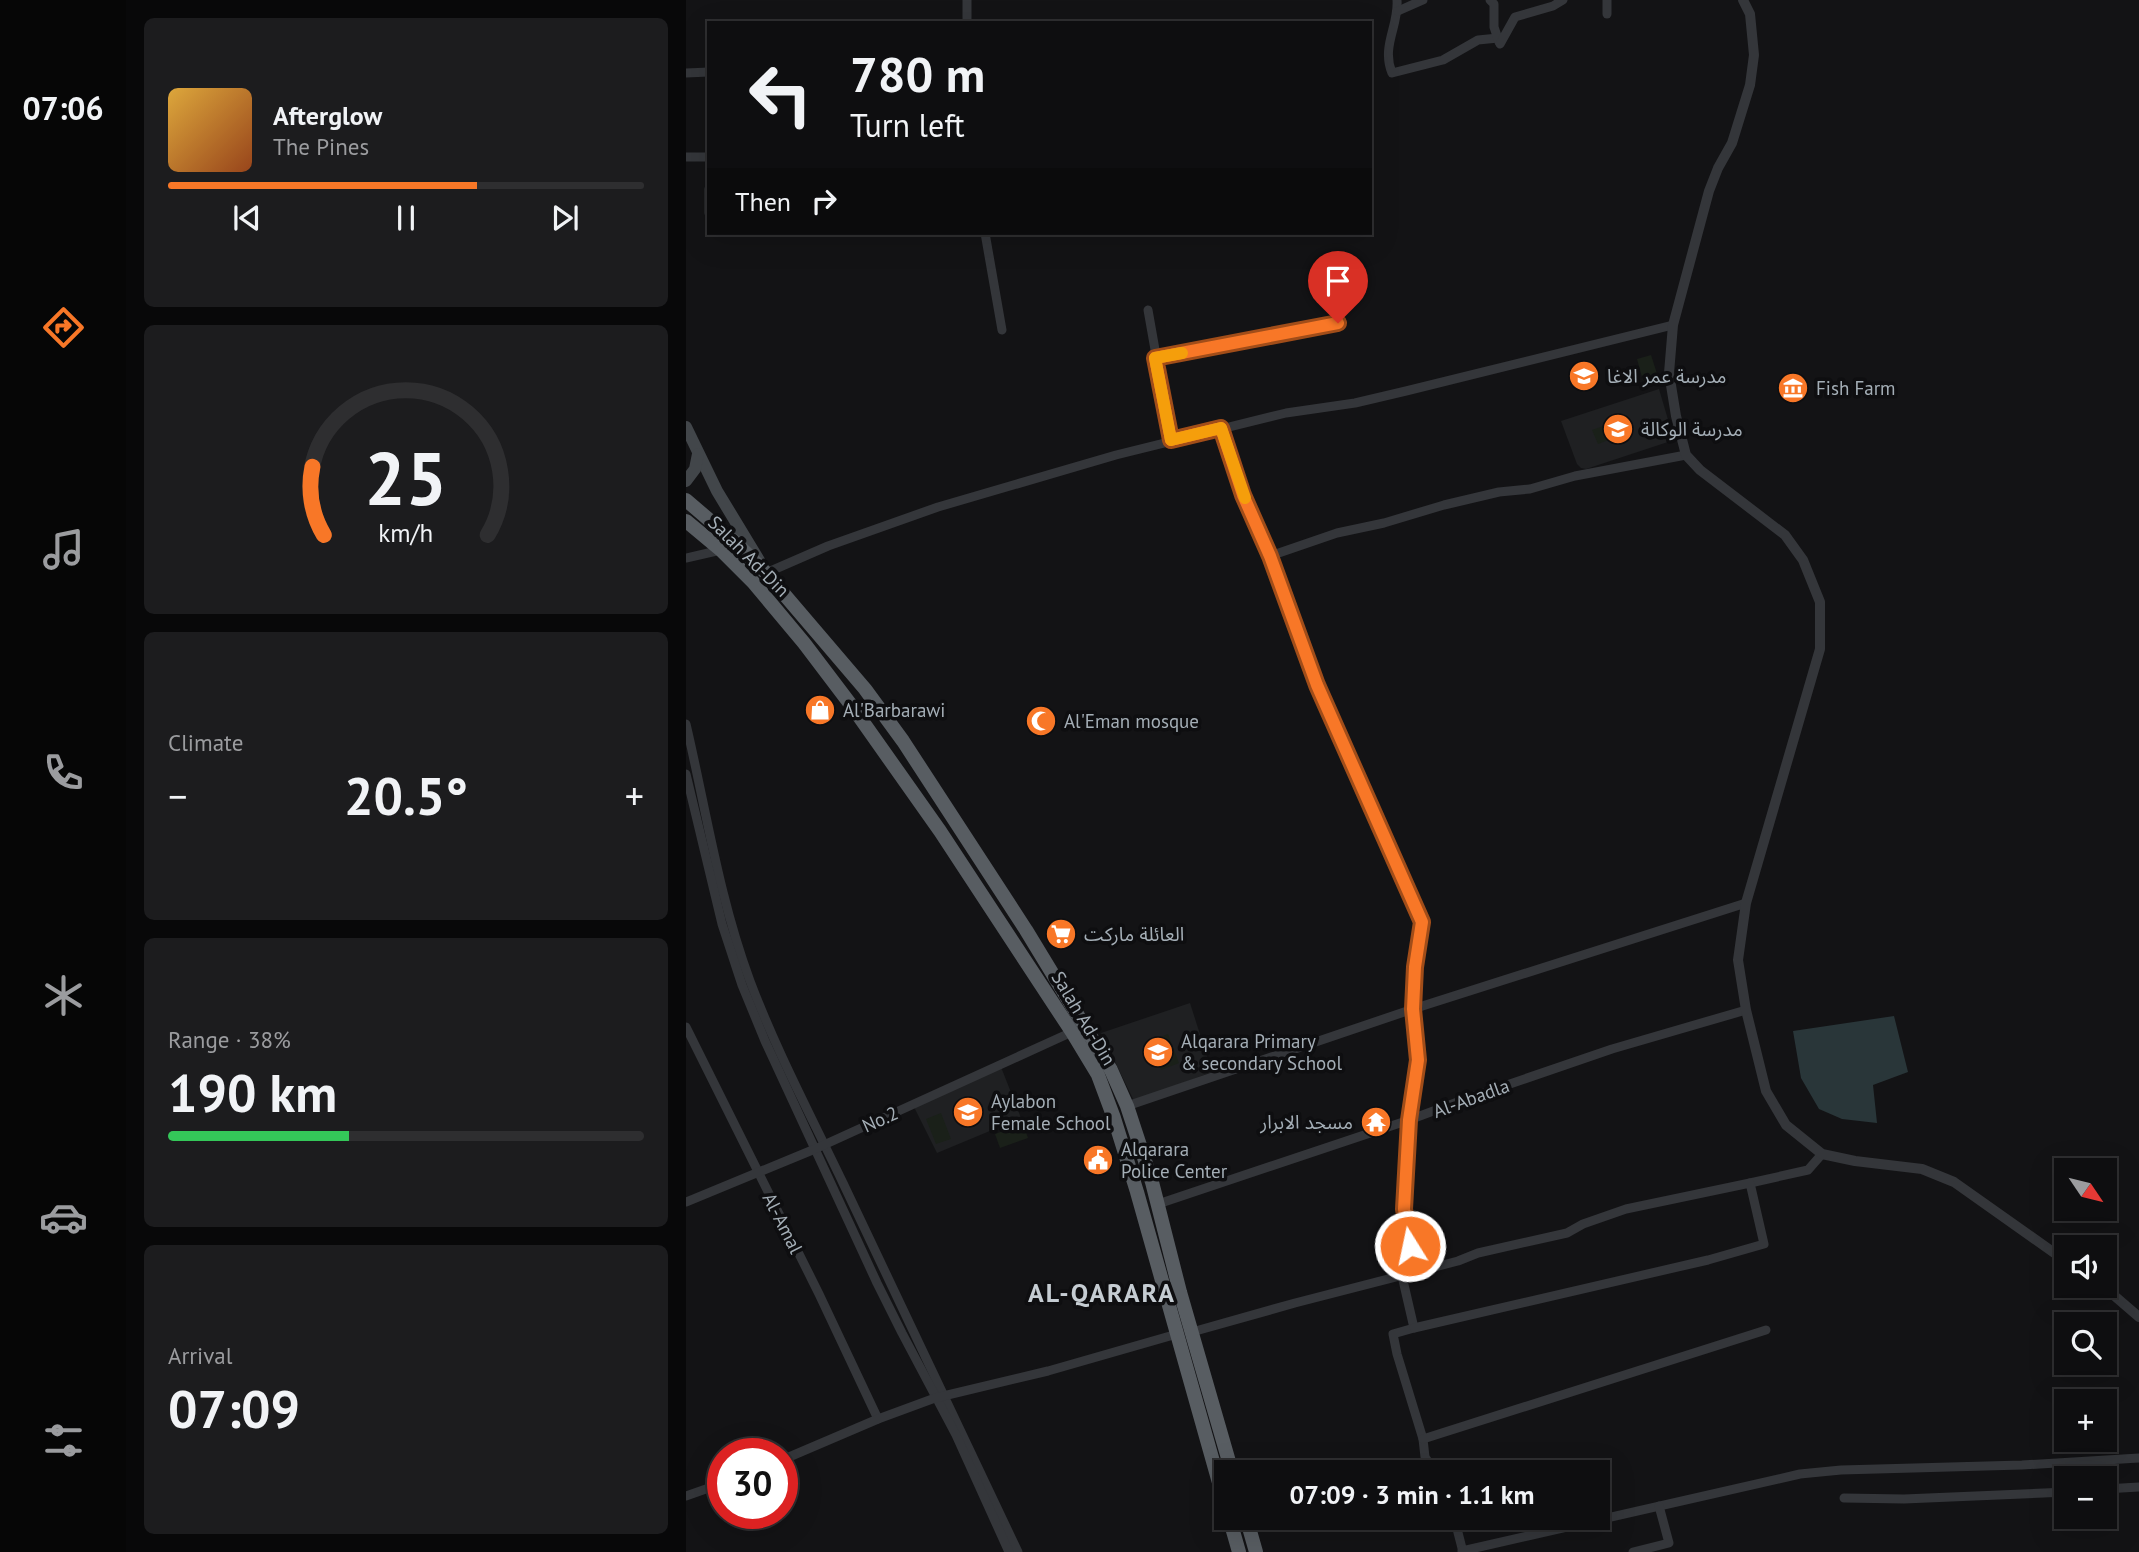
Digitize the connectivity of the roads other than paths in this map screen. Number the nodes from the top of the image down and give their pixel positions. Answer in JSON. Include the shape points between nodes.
{"nodes":[{"id":1,"x":967,"y":0,"type":"edge"},
{"id":2,"x":1397,"y":0,"type":"edge"},
{"id":3,"x":1423,"y":0,"type":"edge"},
{"id":4,"x":1490,"y":0,"type":"edge"},
{"id":5,"x":1563,"y":0,"type":"edge"},
{"id":6,"x":1607,"y":0,"type":"edge"},
{"id":7,"x":1743,"y":0,"type":"edge"},
{"id":8,"x":1398,"y":10,"type":"junction"},
{"id":9,"x":1607,"y":14,"type":"dead end"},
{"id":10,"x":967,"y":21,"type":"edge"},
{"id":11,"x":1498,"y":38,"type":"junction"},
{"id":12,"x":707,"y":72,"type":"edge"},
{"id":13,"x":686,"y":73,"type":"edge"},
{"id":14,"x":686,"y":157,"type":"edge"},
{"id":15,"x":707,"y":157,"type":"edge"},
{"id":16,"x":985,"y":235,"type":"edge"},
{"id":17,"x":1148,"y":310,"type":"dead end"},
{"id":18,"x":1338,"y":323,"type":"dead end"},
{"id":19,"x":1673,"y":325,"type":"junction"},
{"id":20,"x":1002,"y":330,"type":"dead end"},
{"id":21,"x":1155,"y":358,"type":"junction"},
{"id":22,"x":686,"y":427,"type":"edge"},
{"id":23,"x":1221,"y":428,"type":"junction"},
{"id":24,"x":1171,"y":440,"type":"junction"},
{"id":25,"x":698,"y":454,"type":"junction"},
{"id":26,"x":1686,"y":455,"type":"junction"},
{"id":27,"x":686,"y":481,"type":"edge"},
{"id":28,"x":686,"y":500,"type":"edge"},
{"id":29,"x":686,"y":521,"type":"edge"},
{"id":30,"x":721,"y":550,"type":"junction"},
{"id":31,"x":1270,"y":556,"type":"junction"},
{"id":32,"x":686,"y":558,"type":"edge"},
{"id":33,"x":766,"y":573,"type":"junction"},
{"id":34,"x":686,"y":724,"type":"edge"},
{"id":35,"x":908,"y":748,"type":"junction"},
{"id":36,"x":891,"y":760,"type":"junction"},
{"id":37,"x":686,"y":774,"type":"edge"},
{"id":38,"x":1746,"y":903,"type":"junction"},
{"id":39,"x":1413,"y":1009,"type":"junction"},
{"id":40,"x":1746,"y":1010,"type":"junction"},
{"id":41,"x":686,"y":1027,"type":"edge"},
{"id":42,"x":1072,"y":1032,"type":"junction"},
{"id":43,"x":1127,"y":1106,"type":"junction"},
{"id":44,"x":1409,"y":1120,"type":"junction"},
{"id":45,"x":820,"y":1147,"type":"junction"},
{"id":46,"x":1822,"y":1154,"type":"junction"},
{"id":47,"x":758,"y":1174,"type":"junction"},
{"id":48,"x":1750,"y":1183,"type":"junction"},
{"id":49,"x":686,"y":1202,"type":"edge"},
{"id":50,"x":1158,"y":1204,"type":"junction"},
{"id":51,"x":1165,"y":1231,"type":"junction"},
{"id":52,"x":1150,"y":1236,"type":"junction"},
{"id":53,"x":2054,"y":1253,"type":"edge"},
{"id":54,"x":1174,"y":1266,"type":"junction"},
{"id":55,"x":1158,"y":1269,"type":"junction"},
{"id":56,"x":1416,"y":1272,"type":"junction"},
{"id":57,"x":1402,"y":1276,"type":"junction"},
{"id":58,"x":2117,"y":1298,"type":"edge"},
{"id":59,"x":2139,"y":1317,"type":"edge"},
{"id":60,"x":1414,"y":1328,"type":"junction"},
{"id":61,"x":1766,"y":1330,"type":"dead end"},
{"id":62,"x":1185,"y":1333,"type":"junction"},
{"id":63,"x":940,"y":1397,"type":"junction"},
{"id":64,"x":878,"y":1419,"type":"junction"},
{"id":65,"x":1423,"y":1439,"type":"junction"},
{"id":66,"x":798,"y":1453,"type":"edge"},
{"id":67,"x":2139,"y":1458,"type":"edge"},
{"id":68,"x":1215,"y":1460,"type":"edge"},
{"id":69,"x":1228,"y":1460,"type":"edge"},
{"id":70,"x":1427,"y":1460,"type":"edge"},
{"id":71,"x":2139,"y":1487,"type":"edge"},
{"id":72,"x":2117,"y":1488,"type":"edge"},
{"id":73,"x":707,"y":1489,"type":"edge"},
{"id":74,"x":2054,"y":1493,"type":"edge"},
{"id":75,"x":686,"y":1496,"type":"edge"},
{"id":76,"x":1844,"y":1499,"type":"dead end"},
{"id":77,"x":1659,"y":1506,"type":"junction"},
{"id":78,"x":1232,"y":1530,"type":"edge"},
{"id":79,"x":1250,"y":1530,"type":"edge"},
{"id":80,"x":1457,"y":1530,"type":"edge"},
{"id":81,"x":1462,"y":1551,"type":"edge"},
{"id":82,"x":1009,"y":1552,"type":"edge"},
{"id":83,"x":1018,"y":1552,"type":"edge"},
{"id":84,"x":1239,"y":1552,"type":"edge"},
{"id":85,"x":1256,"y":1552,"type":"edge"},
{"id":86,"x":1633,"y":1552,"type":"edge"}],
"edges":[{"from":1,"to":10,"type":"street"},
{"from":2,"to":8,"type":"street"},
{"from":3,"to":8,"type":"street"},
{"from":4,"to":11,"type":"street"},
{"from":5,"to":11,"type":"street","via":[[1516,17],[1500,44]]},
{"from":6,"to":9,"type":"street"},
{"from":7,"to":19,"type":"street","via":[[1750,14],[1755,55],[1750,85],[1732,143],[1709,191]]},
{"from":8,"to":11,"type":"street","via":[[1387,60],[1392,73],[1443,60],[1478,40]]},
{"from":12,"to":13,"type":"street"},
{"from":14,"to":15,"type":"street"},
{"from":16,"to":20,"type":"street"},
{"from":17,"to":21,"type":"street"},
{"from":18,"to":21,"type":"street"},
{"from":19,"to":23,"type":"street","via":[[1355,403]]},
{"from":19,"to":26,"type":"street","via":[[1669,373]]},
{"from":21,"to":24,"type":"street"},
{"from":22,"to":25,"type":"main road"},
{"from":23,"to":24,"type":"street"},
{"from":23,"to":31,"type":"street"},
{"from":24,"to":33,"type":"street","via":[[938,507]]},
{"from":25,"to":27,"type":"main road"},
{"from":25,"to":33,"type":"main road"},
{"from":26,"to":31,"type":"street","via":[[1444,505]]},
{"from":26,"to":38,"type":"street","via":[[1785,534],[1803,560],[1820,602],[1820,649]]},
{"from":28,"to":33,"type":"highway","name":"Salah Ad-Din"},
{"from":29,"to":30,"type":"highway","name":"Salah Ad-Din"},
{"from":30,"to":32,"type":"street"},
{"from":30,"to":36,"type":"highway","name":"Salah Ad-Din","via":[[804,643]]},
{"from":31,"to":39,"type":"street","via":[[1317,685],[1422,922]]},
{"from":33,"to":35,"type":"highway","name":"Salah Ad-Din","via":[[865,689]]},
{"from":34,"to":45,"type":"street","via":[[741,955]]},
{"from":35,"to":36,"type":"highway","via":[[895,748]]},
{"from":35,"to":43,"type":"highway","name":"Salah Ad-Din","via":[[1046,960]]},
{"from":36,"to":42,"type":"highway","name":"Salah Ad-Din"},
{"from":37,"to":45,"type":"street","via":[[731,954],[765,1041]]},
{"from":38,"to":39,"type":"street"},
{"from":38,"to":40,"type":"street","via":[[1738,960]]},
{"from":39,"to":43,"type":"street"},
{"from":39,"to":44,"type":"street","via":[[1418,1060]]},
{"from":40,"to":44,"type":"street","name":"Al-Abadla","via":[[1592,1055]]},
{"from":40,"to":46,"type":"street","via":[[1766,1091],[1786,1125]]},
{"from":41,"to":47,"type":"street","name":"Al-Amal"},
{"from":42,"to":45,"type":"street","name":"No.2"},
{"from":42,"to":52,"type":"highway","name":"Salah Ad-Din","via":[[1098,1075]]},
{"from":43,"to":50,"type":"highway","name":"Salah Ad-Din"},
{"from":44,"to":50,"type":"street","name":"Al-Abadla"},
{"from":44,"to":56,"type":"street","via":[[1404,1209]]},
{"from":45,"to":47,"type":"street","name":"No.2"},
{"from":45,"to":63,"type":"street","via":[[902,1333]]},
{"from":46,"to":48,"type":"street","via":[[1808,1171]]},
{"from":46,"to":53,"type":"street","via":[[1923,1169],[1954,1182]]},
{"from":47,"to":49,"type":"street","name":"No.2"},
{"from":47,"to":64,"type":"street","name":"Al-Amal"},
{"from":48,"to":56,"type":"street","via":[[1626,1209],[1567,1233]]},
{"from":48,"to":60,"type":"street","via":[[1764,1244]]},
{"from":50,"to":51,"type":"highway","name":"Salah Ad-Din"},
{"from":51,"to":52,"type":"highway","via":[[1155,1229]]},
{"from":51,"to":54,"type":"highway","name":"Salah Ad-Din"},
{"from":52,"to":55,"type":"highway","name":"Salah Ad-Din"},
{"from":54,"to":55,"type":"highway","via":[[1168,1271]]},
{"from":54,"to":62,"type":"highway","name":"Salah Ad-Din"},
{"from":55,"to":62,"type":"highway","name":"Salah Ad-Din"},
{"from":56,"to":57,"type":"street"},
{"from":57,"to":60,"type":"street"},
{"from":57,"to":62,"type":"street"},
{"from":58,"to":59,"type":"street"},
{"from":60,"to":65,"type":"street","via":[[1393,1334]]},
{"from":61,"to":65,"type":"street"},
{"from":62,"to":63,"type":"street"},
{"from":62,"to":68,"type":"highway","name":"Salah Ad-Din"},
{"from":62,"to":69,"type":"highway","name":"Salah Ad-Din"},
{"from":63,"to":64,"type":"street"},
{"from":63,"to":82,"type":"street"},
{"from":63,"to":83,"type":"street"},
{"from":64,"to":66,"type":"street"},
{"from":65,"to":70,"type":"street"},
{"from":67,"to":77,"type":"street","via":[[1800,1474]]},
{"from":71,"to":72,"type":"street"},
{"from":73,"to":75,"type":"street"},
{"from":74,"to":76,"type":"street"},
{"from":77,"to":81,"type":"street"},
{"from":77,"to":86,"type":"street","via":[[1669,1543]]},
{"from":78,"to":84,"type":"highway"},
{"from":79,"to":85,"type":"highway"},
{"from":80,"to":81,"type":"street"}]}
